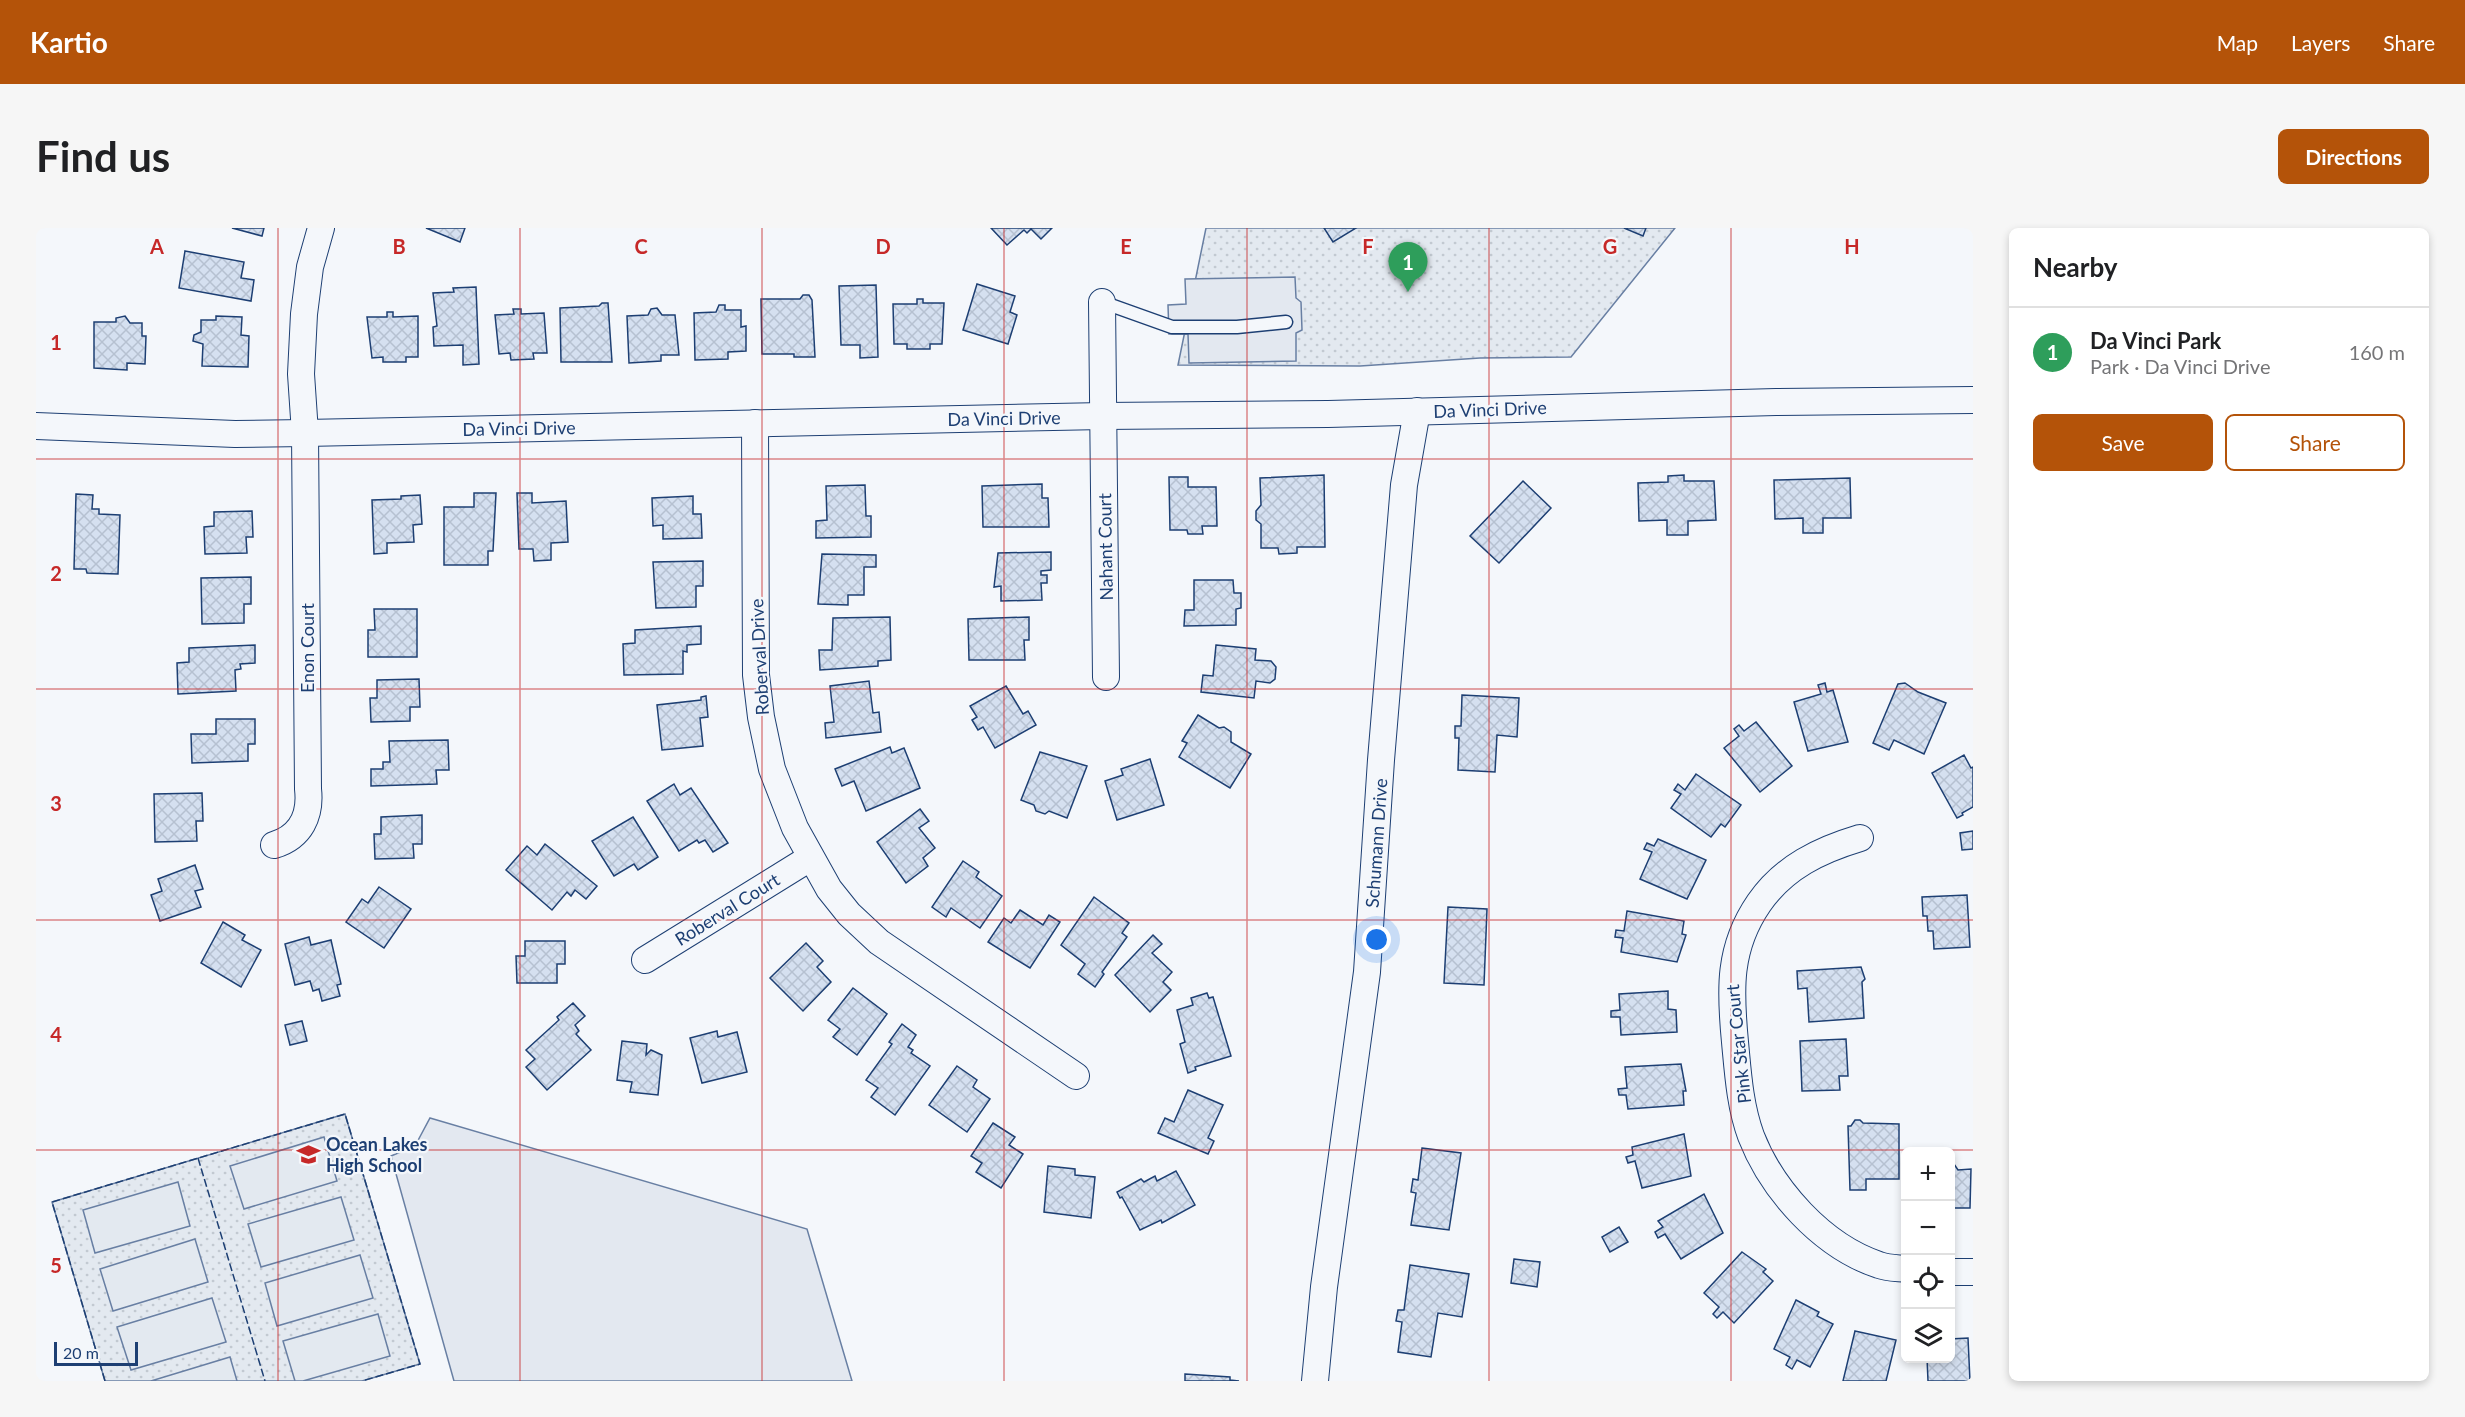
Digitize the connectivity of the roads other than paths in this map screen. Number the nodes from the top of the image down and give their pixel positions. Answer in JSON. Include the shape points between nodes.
{"nodes":[{"id":1,"x":321,"y":228,"type":"edge"},
{"id":2,"x":1102,"y":302,"type":"joint"},
{"id":3,"x":1286,"y":322,"type":"dead end"},
{"id":4,"x":1973,"y":400,"type":"edge"},
{"id":5,"x":1417,"y":411,"type":"junction"},
{"id":6,"x":1103,"y":416,"type":"junction"},
{"id":7,"x":755,"y":423,"type":"junction"},
{"id":8,"x":36,"y":426,"type":"edge"},
{"id":9,"x":305,"y":433,"type":"junction"},
{"id":10,"x":1106,"y":677,"type":"dead end"},
{"id":11,"x":1860,"y":838,"type":"dead end"},
{"id":12,"x":274,"y":845,"type":"dead end"},
{"id":13,"x":810,"y":858,"type":"junction"},
{"id":14,"x":645,"y":960,"type":"dead end"},
{"id":15,"x":1076,"y":1076,"type":"dead end"},
{"id":16,"x":1901,"y":1269,"type":"edge"},
{"id":17,"x":1955,"y":1272,"type":"edge"},
{"id":18,"x":1973,"y":1272,"type":"edge"},
{"id":19,"x":1316,"y":1381,"type":"edge"}],
"edges":[{"from":1,"to":9,"type":"street","name":"Enon Court","via":[[310,267],[304,314],[301,374]]},
{"from":2,"to":3,"type":"lane","via":[[1172,327]]},
{"from":2,"to":6,"type":"street","name":"Nahant Court"},
{"from":4,"to":5,"type":"street","name":"Da Vinci Drive"},
{"from":5,"to":6,"type":"street","name":"Da Vinci Drive"},
{"from":5,"to":19,"type":"street","name":"Schumann Drive","via":[[1403,496],[1367,972],[1324,1287]]},
{"from":6,"to":7,"type":"street","name":"Da Vinci Drive"},
{"from":6,"to":10,"type":"street","name":"Nahant Court"},
{"from":7,"to":9,"type":"street","name":"Da Vinci Drive"},
{"from":7,"to":13,"type":"street","name":"Roberval Drive","via":[[756,675],[761,717],[772,769]]},
{"from":8,"to":9,"type":"street","name":"Da Vinci Drive"},
{"from":9,"to":12,"type":"street","name":"Enon Court","via":[[310,806],[303,825],[292,837]]},
{"from":11,"to":16,"type":"street","name":"Pink Star Court","via":[[1829,847],[1801,862],[1760,902],[1735,954],[1731,1000],[1741,1099],[1751,1135],[1775,1182],[1821,1232],[1880,1266]]},
{"from":13,"to":14,"type":"street","name":"Roberval Court"},
{"from":13,"to":15,"type":"street","name":"Roberval Drive","via":[[849,914],[879,942]]},
{"from":17,"to":18,"type":"street"}]}
